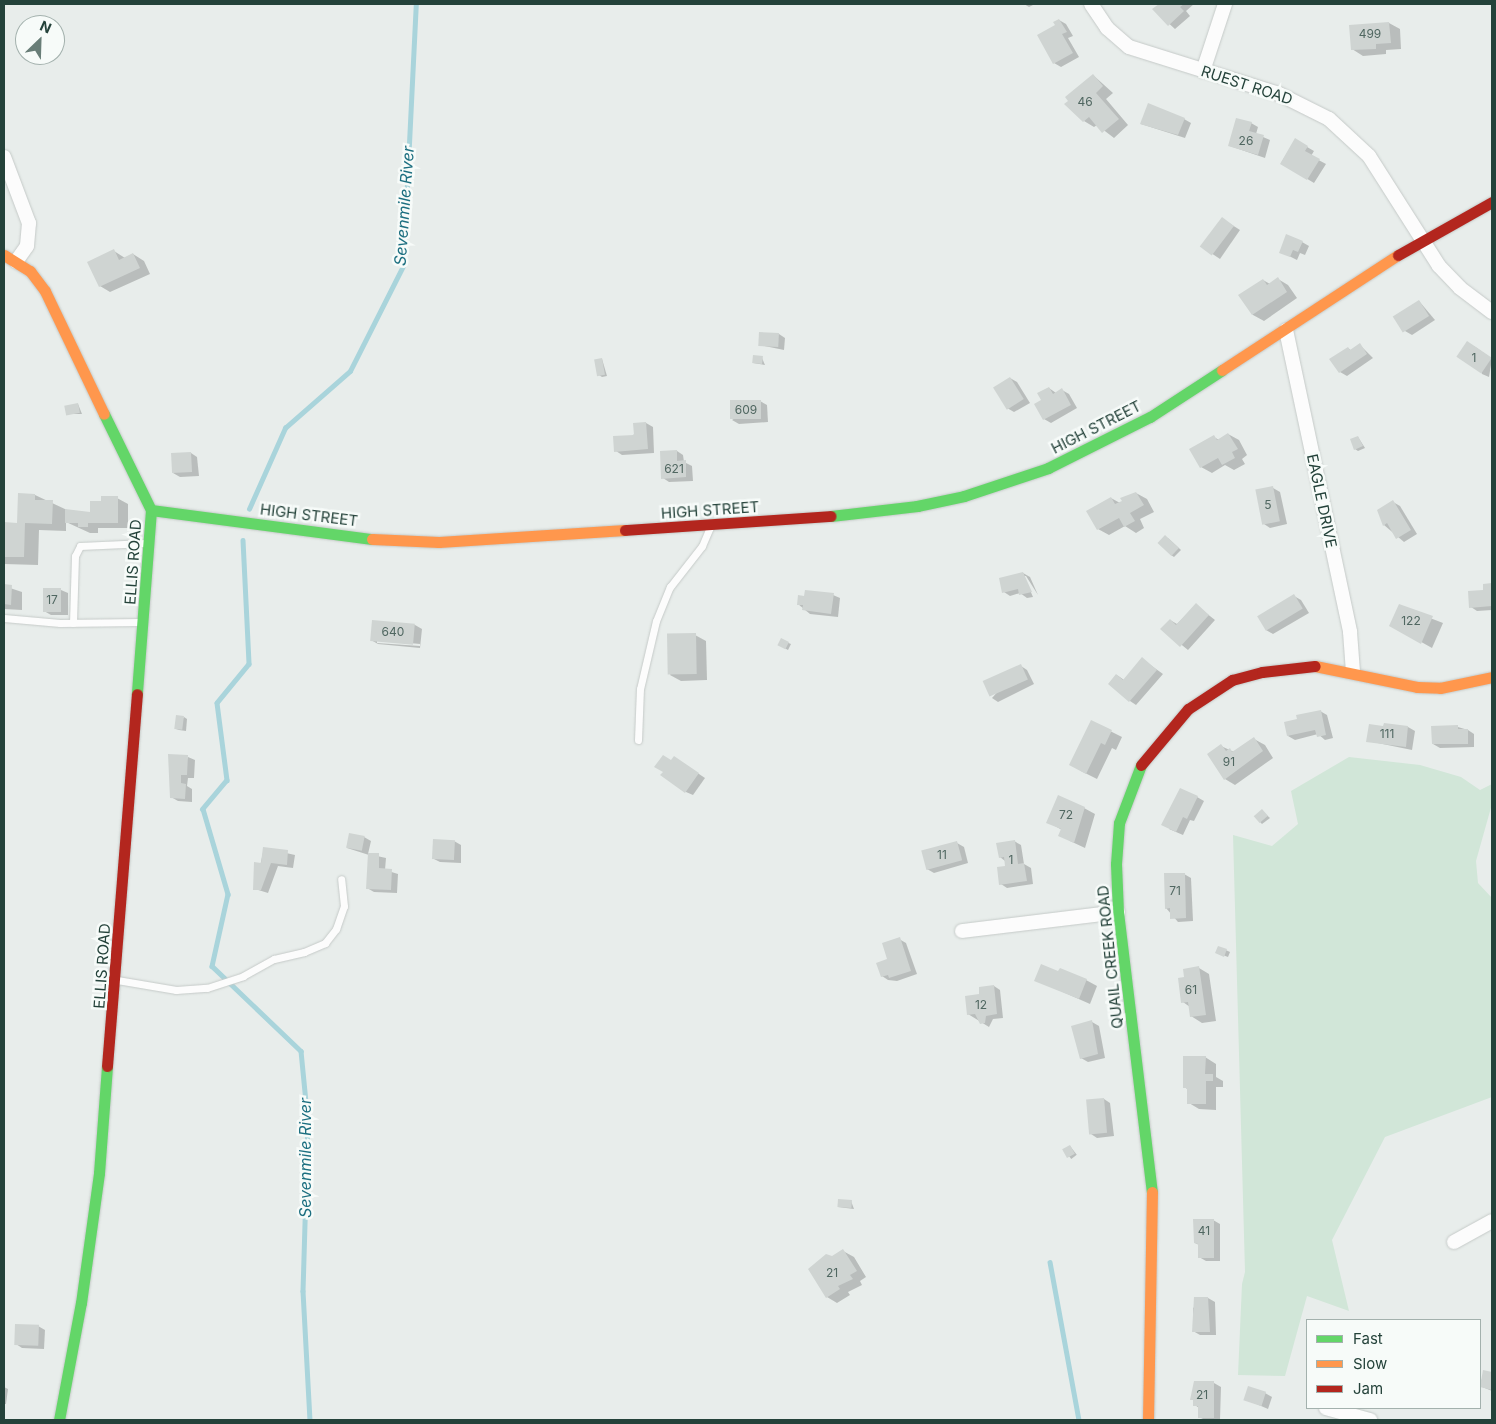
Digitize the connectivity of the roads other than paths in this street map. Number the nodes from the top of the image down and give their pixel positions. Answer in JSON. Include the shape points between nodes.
{"nodes":[{"id":1,"x":1091,"y":4,"type":"edge"},
{"id":2,"x":1225,"y":4,"type":"edge"},
{"id":3,"x":1203,"y":71,"type":"junction"},
{"id":4,"x":4,"y":157,"type":"edge"},
{"id":5,"x":1492,"y":202,"type":"edge"},
{"id":6,"x":1422,"y":239,"type":"junction"},
{"id":7,"x":10,"y":258,"type":"edge"},
{"id":8,"x":1492,"y":312,"type":"edge"},
{"id":9,"x":1286,"y":330,"type":"junction"},
{"id":10,"x":151,"y":510,"type":"junction"},
{"id":11,"x":711,"y":525,"type":"junction"},
{"id":12,"x":149,"y":543,"type":"junction"},
{"id":13,"x":4,"y":618,"type":"edge"},
{"id":14,"x":144,"y":622,"type":"junction"},
{"id":15,"x":73,"y":623,"type":"junction"},
{"id":16,"x":1353,"y":672,"type":"junction"},
{"id":17,"x":1492,"y":677,"type":"edge"},
{"id":18,"x":638,"y":740,"type":"dead end"},
{"id":19,"x":341,"y":879,"type":"dead end"},
{"id":20,"x":1118,"y":912,"type":"junction"},
{"id":21,"x":962,"y":931,"type":"dead end"},
{"id":22,"x":115,"y":980,"type":"junction"},
{"id":23,"x":1492,"y":1221,"type":"edge"},
{"id":24,"x":1454,"y":1242,"type":"dead end"},
{"id":25,"x":1330,"y":1409,"type":"edge"},
{"id":26,"x":59,"y":1420,"type":"edge"},
{"id":27,"x":1148,"y":1420,"type":"edge"},
{"id":28,"x":1370,"y":1420,"type":"edge"}],
"edges":[{"from":1,"to":3,"type":"street","name":"RUEST ROAD","via":[[1107,28],[1128,47]]},
{"from":2,"to":3,"type":"street"},
{"from":3,"to":6,"type":"street","name":"RUEST ROAD","via":[[1279,94],[1329,119],[1369,156]]},
{"from":4,"to":7,"type":"street","via":[[29,223],[27,246]]},
{"from":5,"to":6,"type":"street","name":"HIGH STREET"},
{"from":6,"to":8,"type":"street","name":"RUEST ROAD","via":[[1446,274]]},
{"from":6,"to":9,"type":"street","name":"HIGH STREET"},
{"from":7,"to":10,"type":"street","via":[[30,271],[45,291]]},
{"from":9,"to":11,"type":"street","name":"HIGH STREET","via":[[1117,435],[1009,482],[955,498],[870,512]]},
{"from":9,"to":16,"type":"street","name":"EAGLE DRIVE","via":[[1350,632]]},
{"from":10,"to":11,"type":"street","name":"HIGH STREET","via":[[373,539],[439,542]]},
{"from":10,"to":12,"type":"street","name":"ELLIS ROAD"},
{"from":11,"to":18,"type":"lane","via":[[702,546],[670,587],[656,620],[640,689]]},
{"from":12,"to":14,"type":"street","name":"ELLIS ROAD"},
{"from":12,"to":15,"type":"lane","via":[[80,546],[75,556]]},
{"from":13,"to":15,"type":"lane"},
{"from":14,"to":15,"type":"lane"},
{"from":14,"to":22,"type":"street","name":"ELLIS ROAD"},
{"from":16,"to":17,"type":"street","name":"QUAIL CREEK ROAD","via":[[1417,687],[1440,688]]},
{"from":16,"to":20,"type":"street","name":"QUAIL CREEK ROAD","via":[[1310,666],[1247,676],[1208,693],[1171,726],[1146,758],[1126,795],[1118,832]]},
{"from":19,"to":22,"type":"lane","via":[[344,906],[336,929],[325,943],[274,959],[207,988],[176,990]]},
{"from":20,"to":21,"type":"street"},
{"from":20,"to":27,"type":"street","name":"QUAIL CREEK ROAD","via":[[1152,1179]]},
{"from":22,"to":26,"type":"street","name":"ELLIS ROAD","via":[[94,1220]]},
{"from":23,"to":24,"type":"street"},
{"from":25,"to":28,"type":"street"}]}
